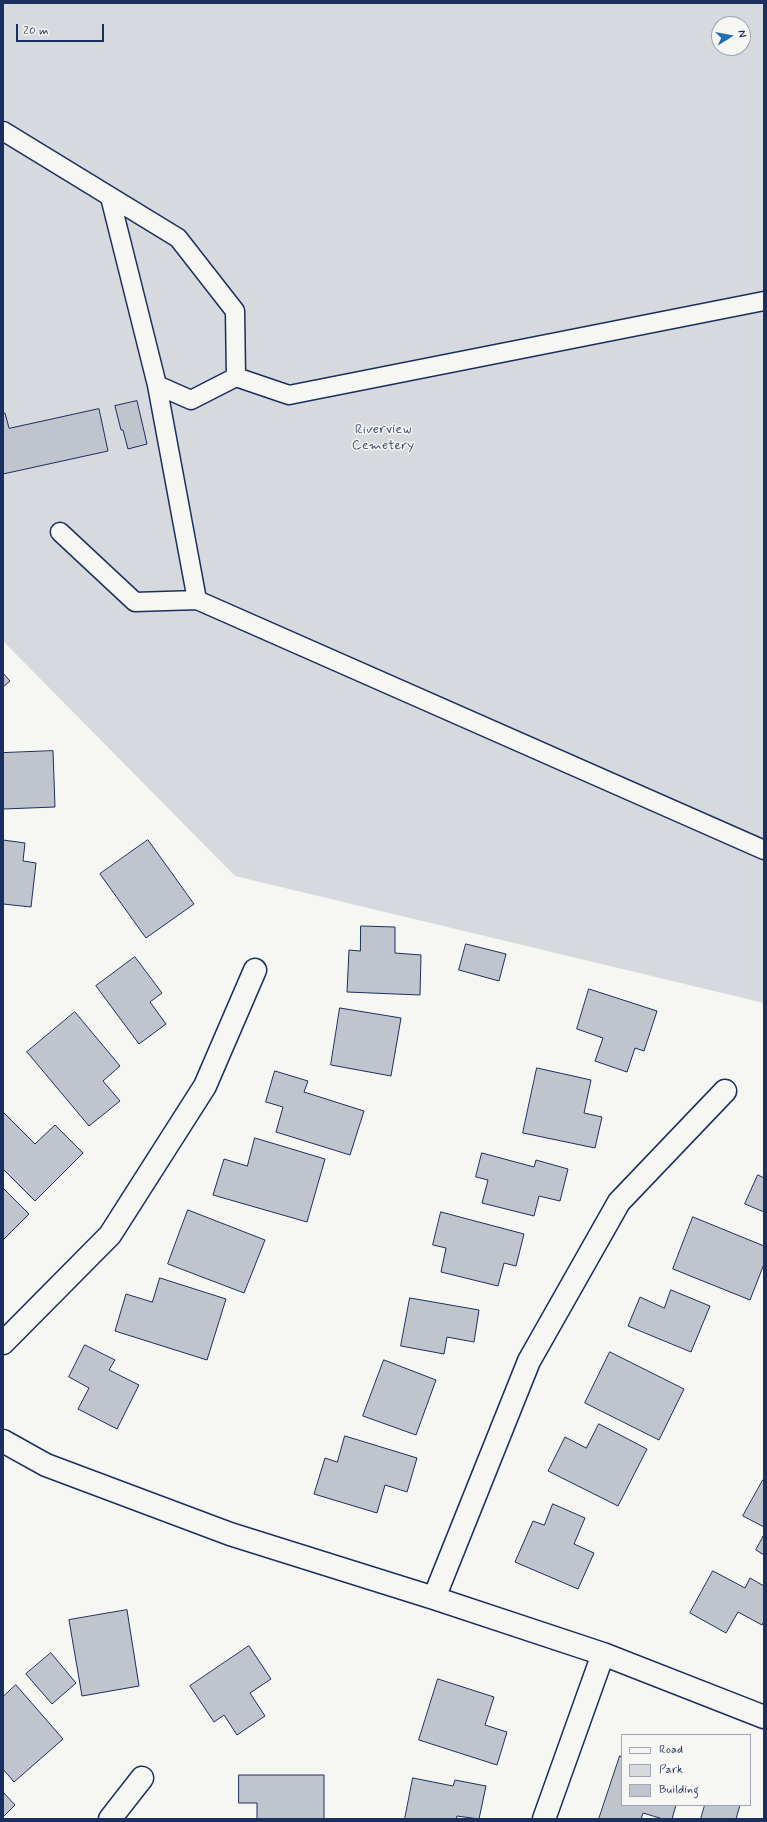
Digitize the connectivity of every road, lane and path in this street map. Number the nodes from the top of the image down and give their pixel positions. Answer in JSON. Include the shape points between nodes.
{"nodes":[{"id":1,"x":3,"y":131,"type":"edge"},
{"id":2,"x":110,"y":196,"type":"junction"},
{"id":3,"x":764,"y":302,"type":"edge"},
{"id":4,"x":236,"y":376,"type":"junction"},
{"id":5,"x":157,"y":385,"type":"junction"},
{"id":6,"x":60,"y":532,"type":"dead end"},
{"id":7,"x":197,"y":600,"type":"junction"},
{"id":8,"x":764,"y":850,"type":"edge"},
{"id":9,"x":255,"y":970,"type":"dead end"},
{"id":10,"x":725,"y":1091,"type":"dead end"},
{"id":11,"x":3,"y":1343,"type":"edge"},
{"id":12,"x":3,"y":1441,"type":"edge"},
{"id":13,"x":434,"y":1598,"type":"junction"},
{"id":14,"x":602,"y":1654,"type":"junction"},
{"id":15,"x":764,"y":1717,"type":"edge"},
{"id":16,"x":142,"y":1778,"type":"dead end"},
{"id":17,"x":110,"y":1819,"type":"edge"},
{"id":18,"x":544,"y":1819,"type":"edge"}],
"edges":[{"from":1,"to":2,"type":"lane"},
{"from":2,"to":4,"type":"lane","via":[[178,238],[235,311]]},
{"from":2,"to":5,"type":"lane"},
{"from":3,"to":4,"type":"lane","via":[[289,395]]},
{"from":4,"to":5,"type":"lane","via":[[191,400]]},
{"from":5,"to":7,"type":"lane"},
{"from":6,"to":7,"type":"lane","via":[[135,602]]},
{"from":7,"to":8,"type":"lane"},
{"from":9,"to":11,"type":"street","via":[[205,1086],[110,1235]]},
{"from":10,"to":13,"type":"street","via":[[619,1202],[529,1361]]},
{"from":12,"to":13,"type":"street","via":[[46,1465],[230,1534]]},
{"from":13,"to":14,"type":"street"},
{"from":14,"to":15,"type":"street"},
{"from":14,"to":18,"type":"street"},
{"from":16,"to":17,"type":"street"}]}
